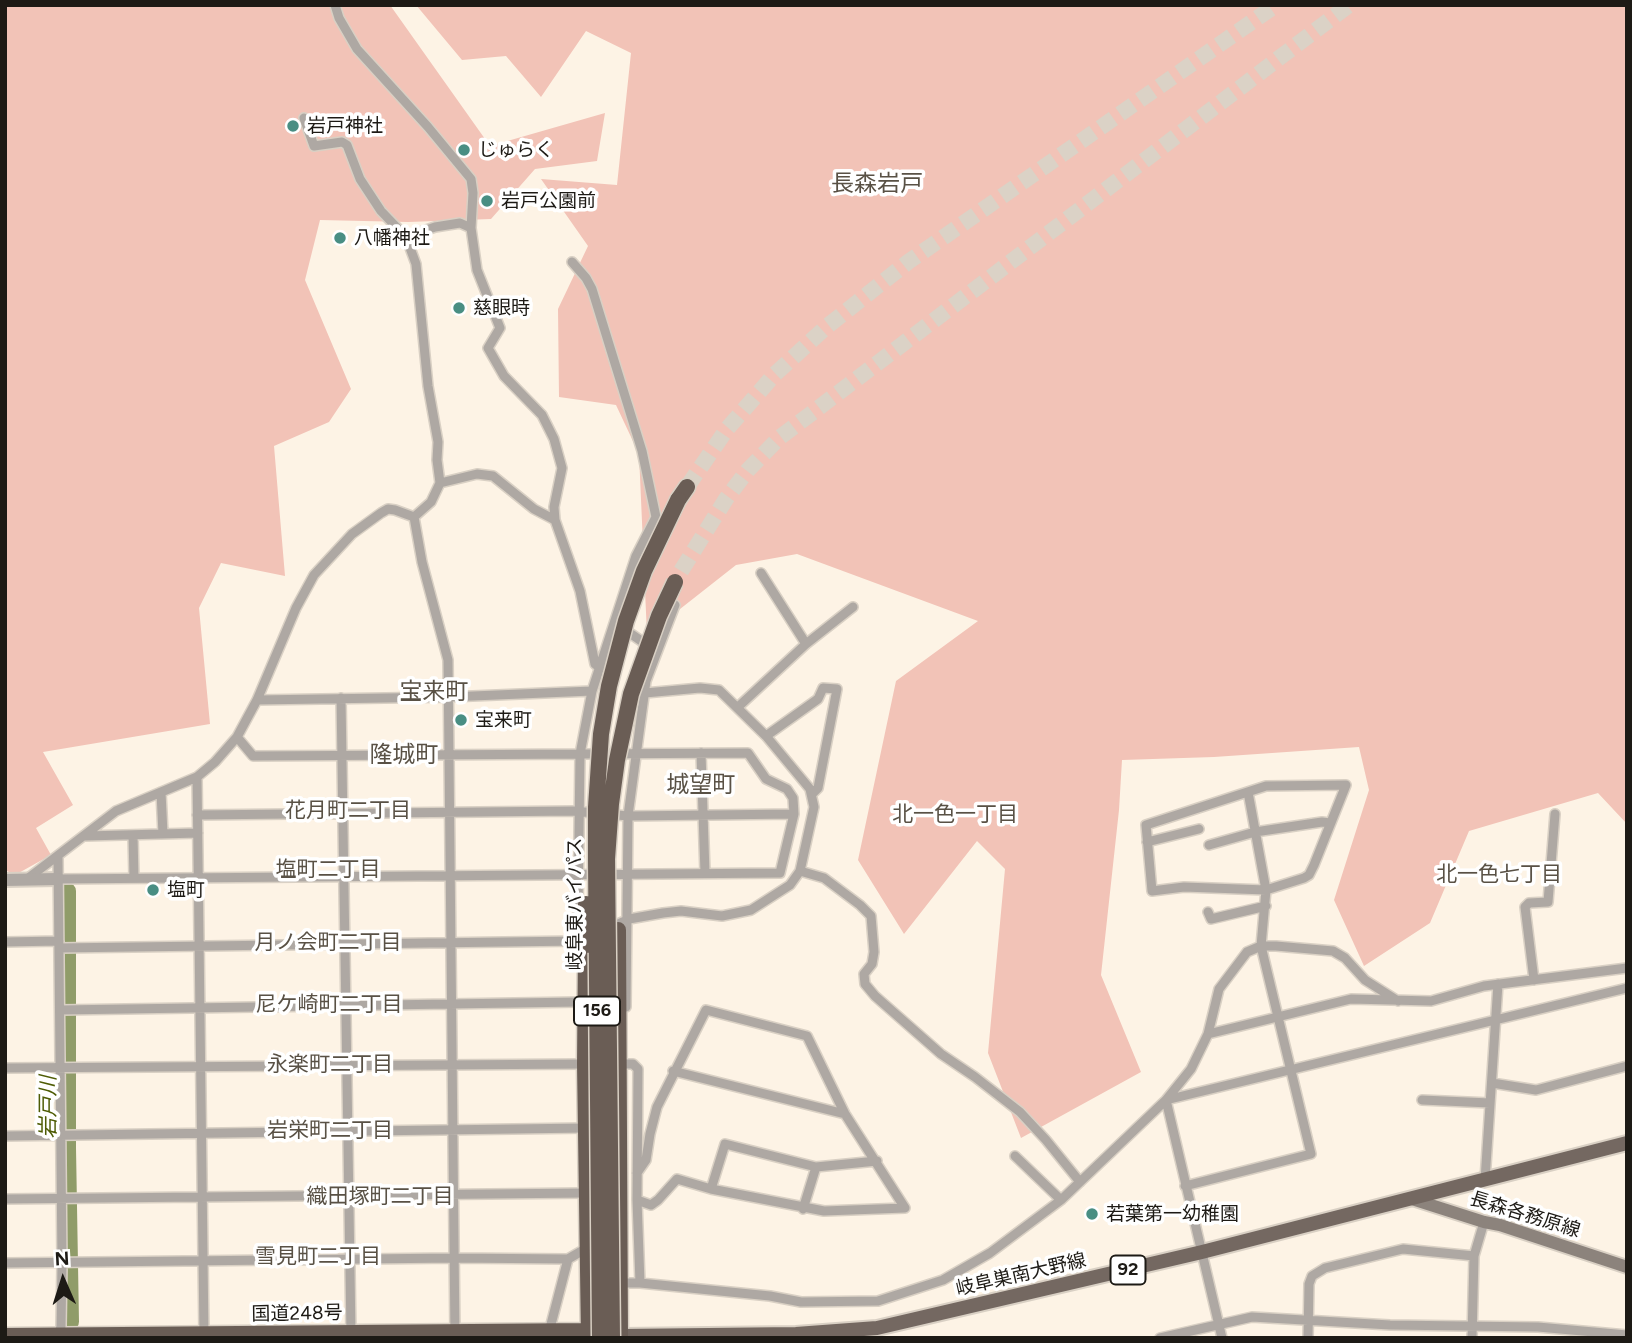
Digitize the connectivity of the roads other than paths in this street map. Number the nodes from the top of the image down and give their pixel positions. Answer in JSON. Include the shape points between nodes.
{"nodes":[{"id":1,"x":335,"y":5,"type":"edge"},
{"id":2,"x":304,"y":118,"type":"dead end"},
{"id":3,"x":471,"y":228,"type":"junction"},
{"id":4,"x":406,"y":237,"type":"junction"},
{"id":5,"x":572,"y":262,"type":"dead end"},
{"id":6,"x":440,"y":483,"type":"junction"},
{"id":7,"x":682,"y":493,"type":"tunnel mouth"},
{"id":8,"x":414,"y":517,"type":"junction"},
{"id":9,"x":555,"y":520,"type":"junction"},
{"id":10,"x":761,"y":573,"type":"dead end"},
{"id":11,"x":678,"y":576,"type":"tunnel mouth"},
{"id":12,"x":675,"y":605,"type":"dead end"},
{"id":13,"x":853,"y":607,"type":"dead end"},
{"id":14,"x":615,"y":622,"type":"junction"},
{"id":15,"x":806,"y":644,"type":"junction"},
{"id":16,"x":657,"y":652,"type":"junction"},
{"id":17,"x":600,"y":668,"type":"junction"},
{"id":18,"x":609,"y":685,"type":"junction"},
{"id":19,"x":592,"y":691,"type":"junction"},
{"id":20,"x":645,"y":693,"type":"junction"},
{"id":21,"x":449,"y":697,"type":"junction"},
{"id":22,"x":341,"y":698,"type":"junction"},
{"id":23,"x":257,"y":700,"type":"junction"},
{"id":24,"x":738,"y":708,"type":"junction"},
{"id":25,"x":624,"y":721,"type":"junction"},
{"id":26,"x":766,"y":736,"type":"junction"},
{"id":27,"x":237,"y":737,"type":"junction"},
{"id":28,"x":637,"y":753,"type":"junction"},
{"id":29,"x":701,"y":753,"type":"junction"},
{"id":30,"x":580,"y":754,"type":"junction"},
{"id":31,"x":342,"y":756,"type":"junction"},
{"id":32,"x":449,"y":756,"type":"junction"},
{"id":33,"x":197,"y":777,"type":"junction"},
{"id":34,"x":161,"y":792,"type":"junction"},
{"id":35,"x":1248,"y":792,"type":"junction"},
{"id":36,"x":812,"y":793,"type":"junction"},
{"id":37,"x":578,"y":811,"type":"junction"},
{"id":38,"x":450,"y":812,"type":"junction"},
{"id":39,"x":343,"y":813,"type":"junction"},
{"id":40,"x":794,"y":814,"type":"junction"},
{"id":41,"x":1555,"y":814,"type":"dead end"},
{"id":42,"x":197,"y":815,"type":"junction"},
{"id":43,"x":705,"y":816,"type":"junction"},
{"id":44,"x":628,"y":817,"type":"junction"},
{"id":45,"x":1330,"y":823,"type":"junction"},
{"id":46,"x":1199,"y":830,"type":"dead end"},
{"id":47,"x":1255,"y":832,"type":"junction"},
{"id":48,"x":198,"y":833,"type":"junction"},
{"id":49,"x":163,"y":834,"type":"junction"},
{"id":50,"x":133,"y":835,"type":"junction"},
{"id":51,"x":86,"y":836,"type":"junction"},
{"id":52,"x":1147,"y":842,"type":"junction"},
{"id":53,"x":1209,"y":845,"type":"dead end"},
{"id":54,"x":58,"y":857,"type":"junction"},
{"id":55,"x":800,"y":872,"type":"junction"},
{"id":56,"x":705,"y":873,"type":"junction"},
{"id":57,"x":578,"y":874,"type":"junction"},
{"id":58,"x":629,"y":874,"type":"junction"},
{"id":59,"x":344,"y":876,"type":"junction"},
{"id":60,"x":451,"y":876,"type":"junction"},
{"id":61,"x":198,"y":877,"type":"junction"},
{"id":62,"x":13,"y":878,"type":"edge"},
{"id":63,"x":134,"y":878,"type":"junction"},
{"id":64,"x":58,"y":879,"type":"junction"},
{"id":65,"x":1266,"y":890,"type":"junction"},
{"id":66,"x":1266,"y":906,"type":"junction"},
{"id":67,"x":1208,"y":912,"type":"dead end"},
{"id":68,"x":623,"y":925,"type":"junction"},
{"id":69,"x":5,"y":942,"type":"edge"},
{"id":70,"x":451,"y":942,"type":"junction"},
{"id":71,"x":582,"y":943,"type":"junction"},
{"id":72,"x":345,"y":944,"type":"junction"},
{"id":73,"x":60,"y":946,"type":"junction"},
{"id":74,"x":200,"y":946,"type":"junction"},
{"id":75,"x":1261,"y":946,"type":"junction"},
{"id":76,"x":1627,"y":968,"type":"edge"},
{"id":77,"x":1534,"y":980,"type":"junction"},
{"id":78,"x":1498,"y":984,"type":"junction"},
{"id":79,"x":1627,"y":988,"type":"edge"},
{"id":80,"x":1398,"y":1001,"type":"junction"},
{"id":81,"x":579,"y":1002,"type":"junction"},
{"id":82,"x":452,"y":1004,"type":"junction"},
{"id":83,"x":346,"y":1005,"type":"junction"},
{"id":84,"x":200,"y":1008,"type":"junction"},
{"id":85,"x":61,"y":1010,"type":"junction"},
{"id":86,"x":1279,"y":1018,"type":"junction"},
{"id":87,"x":1496,"y":1020,"type":"junction"},
{"id":88,"x":1208,"y":1034,"type":"junction"},
{"id":89,"x":585,"y":1064,"type":"junction"},
{"id":90,"x":619,"y":1064,"type":"junction"},
{"id":91,"x":453,"y":1065,"type":"junction"},
{"id":92,"x":347,"y":1066,"type":"junction"},
{"id":93,"x":1627,"y":1066,"type":"edge"},
{"id":94,"x":201,"y":1067,"type":"junction"},
{"id":95,"x":5,"y":1068,"type":"edge"},
{"id":96,"x":61,"y":1068,"type":"junction"},
{"id":97,"x":1290,"y":1069,"type":"junction"},
{"id":98,"x":673,"y":1071,"type":"junction"},
{"id":99,"x":1492,"y":1083,"type":"junction"},
{"id":100,"x":1166,"y":1100,"type":"junction"},
{"id":101,"x":1422,"y":1100,"type":"dead end"},
{"id":102,"x":1490,"y":1104,"type":"junction"},
{"id":103,"x":845,"y":1114,"type":"junction"},
{"id":104,"x":586,"y":1128,"type":"junction"},
{"id":105,"x":453,"y":1130,"type":"junction"},
{"id":106,"x":348,"y":1131,"type":"junction"},
{"id":107,"x":202,"y":1133,"type":"junction"},
{"id":108,"x":62,"y":1135,"type":"junction"},
{"id":109,"x":5,"y":1136,"type":"edge"},
{"id":110,"x":1627,"y":1143,"type":"edge"},
{"id":111,"x":1015,"y":1156,"type":"dead end"},
{"id":112,"x":877,"y":1161,"type":"junction"},
{"id":113,"x":816,"y":1167,"type":"junction"},
{"id":114,"x":637,"y":1173,"type":"junction"},
{"id":115,"x":1485,"y":1180,"type":"junction"},
{"id":116,"x":1080,"y":1182,"type":"junction"},
{"id":117,"x":1185,"y":1186,"type":"junction"},
{"id":118,"x":711,"y":1189,"type":"junction"},
{"id":119,"x":586,"y":1193,"type":"junction"},
{"id":120,"x":454,"y":1194,"type":"junction"},
{"id":121,"x":349,"y":1195,"type":"junction"},
{"id":122,"x":203,"y":1197,"type":"junction"},
{"id":123,"x":62,"y":1198,"type":"junction"},
{"id":124,"x":5,"y":1199,"type":"edge"},
{"id":125,"x":1412,"y":1199,"type":"junction"},
{"id":126,"x":637,"y":1200,"type":"junction"},
{"id":127,"x":1061,"y":1200,"type":"junction"},
{"id":128,"x":803,"y":1209,"type":"junction"},
{"id":129,"x":1484,"y":1222,"type":"junction"},
{"id":130,"x":587,"y":1248,"type":"junction"},
{"id":131,"x":1202,"y":1252,"type":"junction"},
{"id":132,"x":1475,"y":1256,"type":"junction"},
{"id":133,"x":454,"y":1258,"type":"junction"},
{"id":134,"x":350,"y":1259,"type":"junction"},
{"id":135,"x":568,"y":1259,"type":"junction"},
{"id":136,"x":204,"y":1261,"type":"junction"},
{"id":137,"x":5,"y":1263,"type":"edge"},
{"id":138,"x":63,"y":1263,"type":"junction"},
{"id":139,"x":1627,"y":1267,"type":"edge"},
{"id":140,"x":619,"y":1283,"type":"junction"},
{"id":141,"x":640,"y":1283,"type":"junction"},
{"id":142,"x":1308,"y":1319,"type":"junction"},
{"id":143,"x":1219,"y":1323,"type":"junction"},
{"id":144,"x":549,"y":1332,"type":"junction"},
{"id":145,"x":1472,"y":1333,"type":"edge"},
{"id":146,"x":351,"y":1334,"type":"junction"},
{"id":147,"x":455,"y":1335,"type":"edge"},
{"id":148,"x":1627,"y":1335,"type":"edge"},
{"id":149,"x":5,"y":1336,"type":"edge"},
{"id":150,"x":593,"y":1336,"type":"edge"},
{"id":151,"x":796,"y":1336,"type":"edge"},
{"id":152,"x":56,"y":1337,"type":"edge"},
{"id":153,"x":205,"y":1337,"type":"edge"},
{"id":154,"x":615,"y":1337,"type":"edge"},
{"id":155,"x":1160,"y":1338,"type":"edge"},
{"id":156,"x":1222,"y":1338,"type":"edge"},
{"id":157,"x":1308,"y":1338,"type":"edge"}],
"edges":[{"from":1,"to":3,"type":"street","via":[[357,49],[471,178]]},
{"from":2,"to":4,"type":"street","via":[[314,146],[348,145],[360,178],[381,211]]},
{"from":3,"to":4,"type":"street","via":[[460,223]]},
{"from":3,"to":9,"type":"street","via":[[477,270],[500,328],[488,348],[504,376],[542,415],[554,439],[562,468]]},
{"from":4,"to":6,"type":"street","via":[[416,264]]},
{"from":5,"to":14,"type":"street","via":[[592,289],[642,451],[656,517],[636,556]]},
{"from":6,"to":8,"type":"street","via":[[431,502]]},
{"from":6,"to":9,"type":"street","via":[[478,474],[493,476]]},
{"from":7,"to":18,"type":"highway","name":"岐阜東バイパス","number":"156","bridge":true,"via":[[637,586]]},
{"from":8,"to":21,"type":"street","via":[[448,660]]},
{"from":8,"to":23,"type":"street","via":[[388,509],[381,513],[352,534],[314,575]]},
{"from":9,"to":17,"type":"street","via":[[580,592],[595,664]]},
{"from":10,"to":15,"type":"street"},
{"from":11,"to":25,"type":"highway","name":"岐阜東バイパス","number":"156","bridge":true,"via":[[644,656]]},
{"from":12,"to":16,"type":"street"},
{"from":13,"to":15,"type":"street"},
{"from":14,"to":16,"type":"street"},
{"from":14,"to":17,"type":"street"},
{"from":15,"to":24,"type":"street"},
{"from":16,"to":20,"type":"street"},
{"from":17,"to":19,"type":"street"},
{"from":18,"to":71,"type":"highway","number":"156","bridge":true,"via":[[601,693],[597,713],[587,801]]},
{"from":18,"to":150,"type":"highway","name":"岐阜東バイパス","number":"156","bridge":true,"via":[[596,807]]},
{"from":19,"to":21,"type":"street"},
{"from":19,"to":30,"type":"street"},
{"from":20,"to":24,"type":"street","via":[[719,690]]},
{"from":20,"to":28,"type":"street"},
{"from":21,"to":22,"type":"street"},
{"from":21,"to":32,"type":"street"},
{"from":22,"to":23,"type":"street"},
{"from":22,"to":31,"type":"street"},
{"from":23,"to":27,"type":"street"},
{"from":24,"to":26,"type":"street"},
{"from":25,"to":68,"type":"highway","number":"156","bridge":true},
{"from":25,"to":154,"type":"highway","name":"岐阜東バイパス","number":"156","bridge":true,"via":[[607,859]]},
{"from":26,"to":36,"type":"street"},
{"from":26,"to":36,"type":"street","via":[[818,699],[823,688],[837,689],[818,788]]},
{"from":27,"to":31,"type":"street","via":[[253,756]]},
{"from":27,"to":33,"type":"street"},
{"from":28,"to":29,"type":"street"},
{"from":28,"to":30,"type":"street"},
{"from":28,"to":44,"type":"street"},
{"from":29,"to":40,"type":"street","via":[[748,753],[766,779],[787,789]]},
{"from":29,"to":43,"type":"street"},
{"from":30,"to":32,"type":"street"},
{"from":30,"to":37,"type":"street"},
{"from":31,"to":32,"type":"street"},
{"from":31,"to":39,"type":"street"},
{"from":32,"to":38,"type":"street"},
{"from":33,"to":34,"type":"street"},
{"from":33,"to":42,"type":"street"},
{"from":34,"to":49,"type":"street"},
{"from":34,"to":51,"type":"street","via":[[116,811]]},
{"from":35,"to":45,"type":"street","via":[[1266,786],[1346,785]]},
{"from":35,"to":47,"type":"street"},
{"from":35,"to":52,"type":"street","via":[[1146,825]]},
{"from":36,"to":55,"type":"street","via":[[814,807]]},
{"from":37,"to":38,"type":"street"},
{"from":37,"to":44,"type":"street"},
{"from":37,"to":57,"type":"street"},
{"from":38,"to":39,"type":"street"},
{"from":38,"to":60,"type":"street"},
{"from":39,"to":42,"type":"street"},
{"from":39,"to":59,"type":"street"},
{"from":40,"to":43,"type":"street"},
{"from":40,"to":56,"type":"street","via":[[780,873]]},
{"from":41,"to":77,"type":"street","via":[[1548,902],[1525,907]]},
{"from":42,"to":48,"type":"street"},
{"from":43,"to":44,"type":"street"},
{"from":43,"to":56,"type":"street"},
{"from":44,"to":58,"type":"street"},
{"from":45,"to":47,"type":"street"},
{"from":45,"to":65,"type":"street","via":[[1309,875]]},
{"from":46,"to":52,"type":"street"},
{"from":47,"to":53,"type":"street"},
{"from":47,"to":65,"type":"street"},
{"from":48,"to":49,"type":"street"},
{"from":48,"to":61,"type":"street"},
{"from":49,"to":50,"type":"street"},
{"from":50,"to":51,"type":"street"},
{"from":50,"to":63,"type":"street"},
{"from":51,"to":54,"type":"street"},
{"from":52,"to":65,"type":"street","via":[[1152,891],[1184,887]]},
{"from":54,"to":62,"type":"street"},
{"from":54,"to":64,"type":"street"},
{"from":55,"to":68,"type":"street","via":[[790,885],[751,910],[722,916],[681,911]]},
{"from":55,"to":116,"type":"street","via":[[824,878],[871,916],[874,951],[864,984],[874,996],[941,1054],[1020,1112]]},
{"from":56,"to":58,"type":"street"},
{"from":57,"to":58,"type":"street"},
{"from":57,"to":60,"type":"street"},
{"from":57,"to":71,"type":"street"},
{"from":58,"to":68,"type":"street"},
{"from":59,"to":60,"type":"street"},
{"from":59,"to":61,"type":"street"},
{"from":59,"to":72,"type":"street"},
{"from":60,"to":70,"type":"street"},
{"from":61,"to":63,"type":"street"},
{"from":61,"to":74,"type":"street"},
{"from":62,"to":64,"type":"street"},
{"from":63,"to":64,"type":"street"},
{"from":64,"to":73,"type":"street"},
{"from":65,"to":66,"type":"street"},
{"from":66,"to":67,"type":"street","via":[[1211,919]]},
{"from":66,"to":75,"type":"street"},
{"from":68,"to":71,"type":"street"},
{"from":68,"to":90,"type":"highway","number":"156"},
{"from":69,"to":73,"type":"street"},
{"from":70,"to":71,"type":"street"},
{"from":70,"to":72,"type":"street"},
{"from":70,"to":82,"type":"street"},
{"from":71,"to":81,"type":"street"},
{"from":71,"to":89,"type":"highway","number":"156"},
{"from":72,"to":74,"type":"street"},
{"from":72,"to":83,"type":"street"},
{"from":73,"to":74,"type":"street"},
{"from":73,"to":85,"type":"street"},
{"from":74,"to":84,"type":"street"},
{"from":75,"to":80,"type":"street","via":[[1334,951],[1365,981]]},
{"from":75,"to":86,"type":"street"},
{"from":75,"to":88,"type":"street","via":[[1242,955],[1219,989]]},
{"from":76,"to":77,"type":"street"},
{"from":77,"to":78,"type":"street"},
{"from":78,"to":80,"type":"street","via":[[1431,1001]]},
{"from":78,"to":87,"type":"street"},
{"from":79,"to":87,"type":"street"},
{"from":80,"to":86,"type":"street","via":[[1351,999]]},
{"from":81,"to":82,"type":"street"},
{"from":81,"to":89,"type":"street","via":[[579,1042]]},
{"from":82,"to":83,"type":"street"},
{"from":82,"to":91,"type":"street"},
{"from":83,"to":84,"type":"street"},
{"from":83,"to":92,"type":"street"},
{"from":84,"to":85,"type":"street"},
{"from":84,"to":94,"type":"street"},
{"from":85,"to":96,"type":"street"},
{"from":86,"to":88,"type":"street"},
{"from":86,"to":97,"type":"street"},
{"from":87,"to":97,"type":"street"},
{"from":87,"to":99,"type":"street"},
{"from":88,"to":100,"type":"street","via":[[1191,1069]]},
{"from":89,"to":90,"type":"street"},
{"from":89,"to":91,"type":"street"},
{"from":89,"to":104,"type":"highway","number":"156"},
{"from":90,"to":114,"type":"street","via":[[633,1064],[638,1069]]},
{"from":90,"to":140,"type":"highway","number":"156"},
{"from":91,"to":92,"type":"street"},
{"from":91,"to":105,"type":"street"},
{"from":92,"to":94,"type":"street"},
{"from":92,"to":106,"type":"street"},
{"from":93,"to":99,"type":"street","via":[[1536,1090]]},
{"from":94,"to":96,"type":"street"},
{"from":94,"to":107,"type":"street"},
{"from":95,"to":96,"type":"street"},
{"from":96,"to":108,"type":"street"},
{"from":97,"to":100,"type":"street"},
{"from":97,"to":117,"type":"street","via":[[1311,1154]]},
{"from":98,"to":103,"type":"street"},
{"from":98,"to":103,"type":"street","via":[[706,1010],[719,1013],[807,1036]]},
{"from":98,"to":114,"type":"street","via":[[657,1107],[646,1160]]},
{"from":99,"to":102,"type":"street"},
{"from":100,"to":116,"type":"street"},
{"from":100,"to":117,"type":"street"},
{"from":101,"to":102,"type":"street"},
{"from":102,"to":115,"type":"street"},
{"from":103,"to":112,"type":"street"},
{"from":104,"to":105,"type":"street"},
{"from":104,"to":119,"type":"highway","number":"156"},
{"from":105,"to":106,"type":"street"},
{"from":105,"to":120,"type":"street"},
{"from":106,"to":107,"type":"street"},
{"from":106,"to":121,"type":"street"},
{"from":107,"to":108,"type":"street"},
{"from":107,"to":122,"type":"street"},
{"from":108,"to":109,"type":"street"},
{"from":108,"to":123,"type":"street"},
{"from":110,"to":115,"type":"main road","name":"岐阜巣南大野線","number":"92"},
{"from":111,"to":127,"type":"street"},
{"from":112,"to":113,"type":"street"},
{"from":112,"to":128,"type":"street","via":[[905,1208]]},
{"from":113,"to":118,"type":"street","via":[[725,1144]]},
{"from":113,"to":128,"type":"street"},
{"from":114,"to":126,"type":"street"},
{"from":115,"to":125,"type":"main road","name":"岐阜巣南大野線","number":"92"},
{"from":116,"to":127,"type":"street"},
{"from":117,"to":131,"type":"street"},
{"from":118,"to":126,"type":"street","via":[[677,1179],[651,1205]]},
{"from":118,"to":128,"type":"street"},
{"from":119,"to":120,"type":"street"},
{"from":119,"to":130,"type":"highway","number":"156"},
{"from":120,"to":121,"type":"street"},
{"from":120,"to":133,"type":"street"},
{"from":121,"to":122,"type":"street"},
{"from":121,"to":134,"type":"street"},
{"from":122,"to":123,"type":"street"},
{"from":122,"to":136,"type":"street"},
{"from":123,"to":124,"type":"street"},
{"from":123,"to":138,"type":"street"},
{"from":125,"to":129,"type":"main road","name":"長森各務原線"},
{"from":125,"to":131,"type":"main road","name":"岐阜巣南大野線","number":"92"},
{"from":126,"to":141,"type":"street"},
{"from":127,"to":141,"type":"street","via":[[990,1253],[943,1280],[878,1301],[801,1302]]},
{"from":129,"to":132,"type":"street"},
{"from":129,"to":139,"type":"main road","name":"長森各務原線"},
{"from":130,"to":135,"type":"street"},
{"from":130,"to":150,"type":"highway","number":"156"},
{"from":131,"to":143,"type":"street"},
{"from":131,"to":151,"type":"main road","name":"岐阜巣南大野線","number":"92","via":[[877,1328]]},
{"from":132,"to":142,"type":"street","via":[[1403,1249],[1325,1268],[1312,1276],[1309,1284]]},
{"from":132,"to":145,"type":"street"},
{"from":133,"to":134,"type":"street"},
{"from":133,"to":135,"type":"street"},
{"from":133,"to":147,"type":"street"},
{"from":134,"to":136,"type":"street"},
{"from":134,"to":146,"type":"street"},
{"from":135,"to":144,"type":"street"},
{"from":136,"to":138,"type":"street"},
{"from":136,"to":153,"type":"street"},
{"from":137,"to":138,"type":"street"},
{"from":138,"to":152,"type":"street","via":[[61,1327]]},
{"from":140,"to":141,"type":"street"},
{"from":140,"to":154,"type":"highway","number":"156"},
{"from":142,"to":143,"type":"street","via":[[1252,1317]]},
{"from":142,"to":145,"type":"street"},
{"from":142,"to":157,"type":"street"},
{"from":143,"to":155,"type":"street"},
{"from":143,"to":156,"type":"street"},
{"from":144,"to":147,"type":"highway","name":"国道248号"},
{"from":144,"to":150,"type":"highway","name":"国道248号"},
{"from":145,"to":148,"type":"street","via":[[1538,1327]]},
{"from":146,"to":147,"type":"highway","name":"国道248号"},
{"from":146,"to":153,"type":"highway","name":"国道248号"},
{"from":149,"to":152,"type":"highway","name":"国道248号"},
{"from":150,"to":154,"type":"highway","name":"国道248号"},
{"from":151,"to":154,"type":"main road","name":"岐阜巣南大野線","number":"92"},
{"from":152,"to":153,"type":"highway","name":"国道248号"}]}
